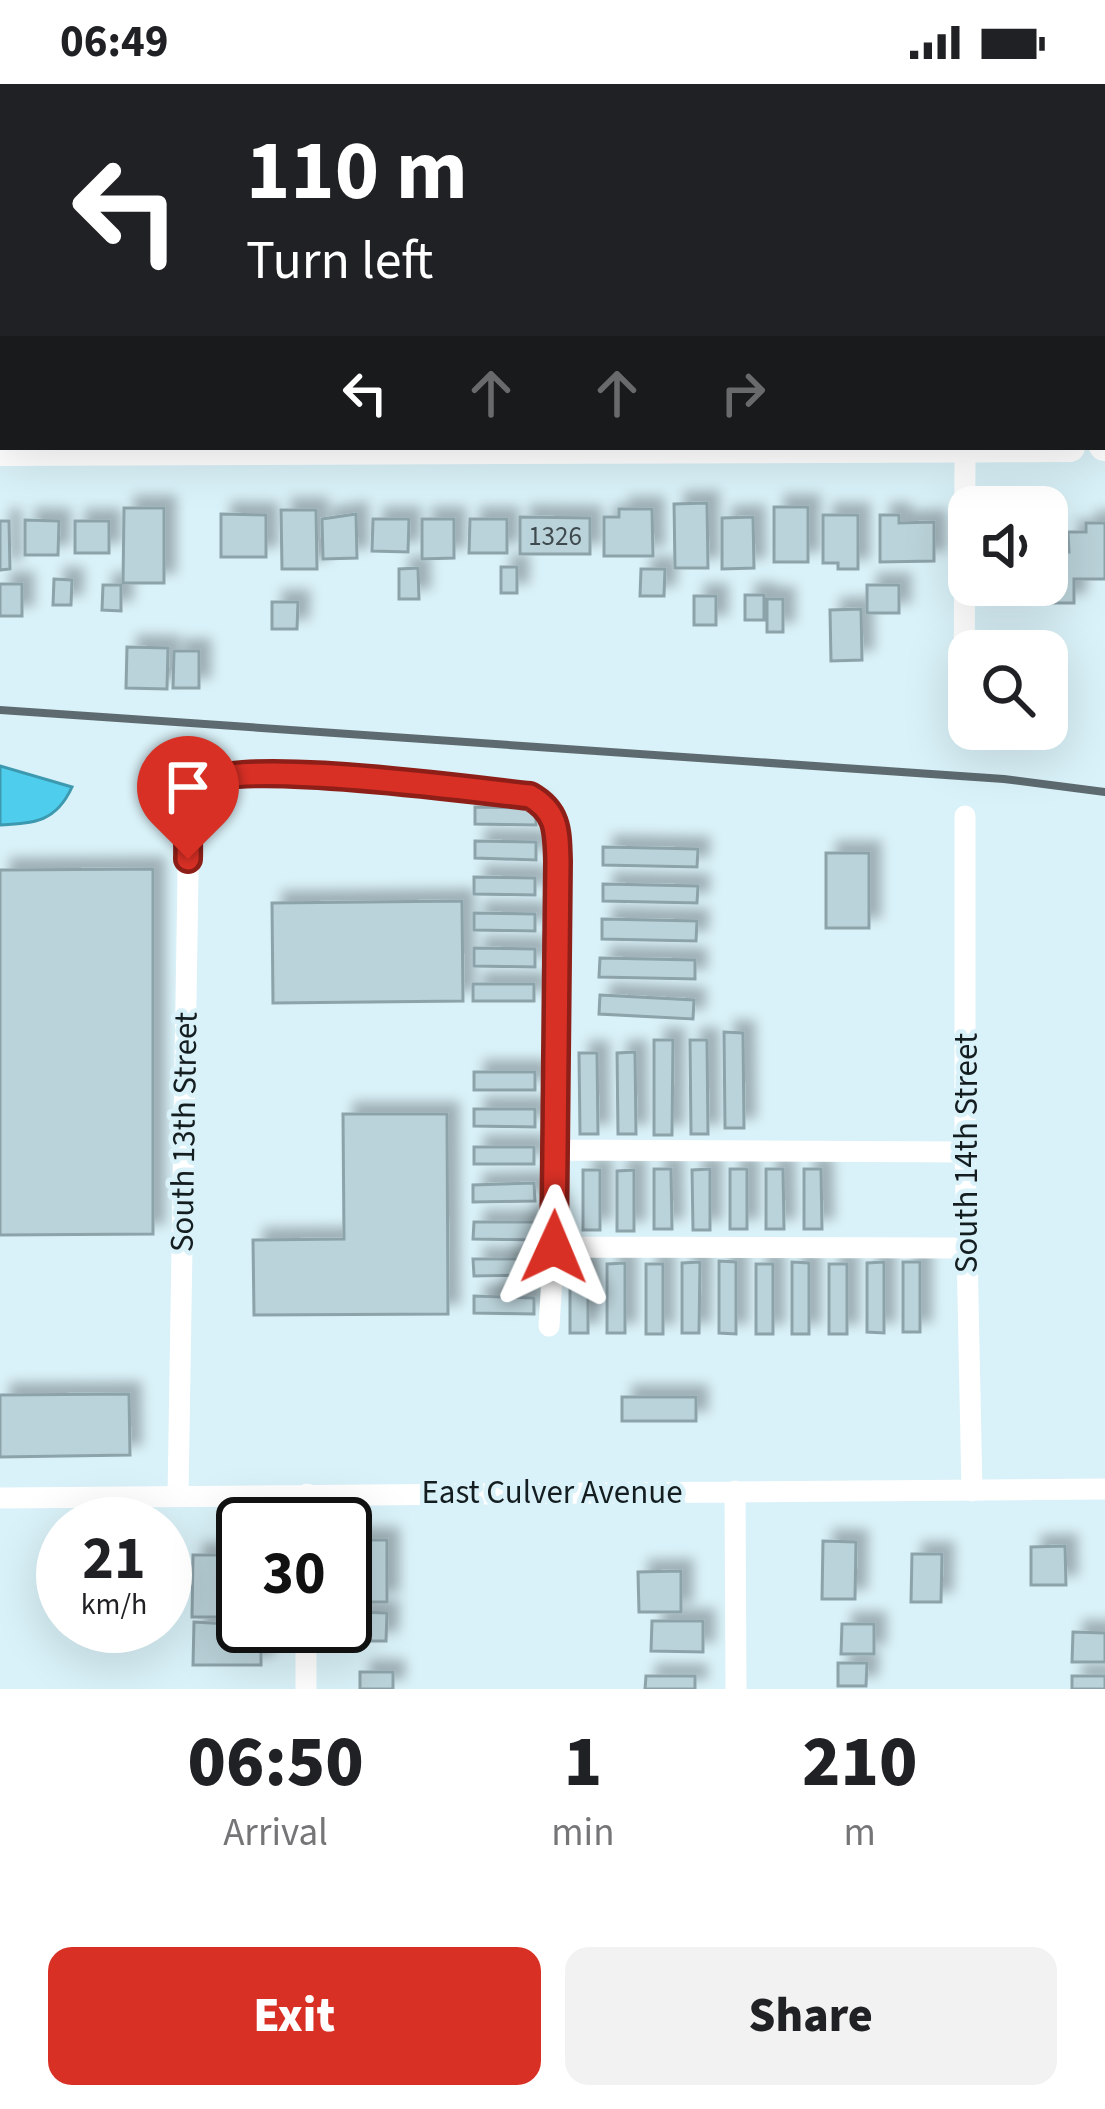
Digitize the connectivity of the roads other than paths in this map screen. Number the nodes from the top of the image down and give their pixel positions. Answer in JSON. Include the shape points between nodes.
{"nodes":[{"id":1,"x":482,"y":450,"type":"edge"},
{"id":2,"x":965,"y":450,"type":"edge"},
{"id":3,"x":0,"y":451,"type":"edge"},
{"id":4,"x":964,"y":630,"type":"edge"},
{"id":5,"x":965,"y":816,"type":"dead end"},
{"id":6,"x":555,"y":1150,"type":"junction"},
{"id":7,"x":964,"y":1152,"type":"junction"},
{"id":8,"x":554,"y":1247,"type":"junction"},
{"id":9,"x":966,"y":1248,"type":"junction"},
{"id":10,"x":549,"y":1326,"type":"dead end"},
{"id":11,"x":1105,"y":1489,"type":"edge"},
{"id":12,"x":972,"y":1490,"type":"junction"},
{"id":13,"x":735,"y":1491,"type":"junction"},
{"id":14,"x":307,"y":1494,"type":"joint"},
{"id":15,"x":178,"y":1496,"type":"junction"},
{"id":16,"x":0,"y":1498,"type":"edge"},
{"id":17,"x":307,"y":1653,"type":"edge"},
{"id":18,"x":306,"y":1689,"type":"edge"},
{"id":19,"x":736,"y":1689,"type":"edge"}],
"edges":[{"from":1,"to":3,"type":"main road"},
{"from":2,"to":4,"type":"street"},
{"from":5,"to":7,"type":"street","name":"South 14th Street"},
{"from":6,"to":7,"type":"street"},
{"from":6,"to":8,"type":"street"},
{"from":6,"to":15,"type":"street","name":"South 13th Street","via":[[558,861],[548,806],[530,796],[277,772],[211,776],[196,789],[189,813]]},
{"from":7,"to":9,"type":"street","name":"South 14th Street"},
{"from":8,"to":9,"type":"street"},
{"from":8,"to":10,"type":"street"},
{"from":9,"to":12,"type":"street","name":"South 14th Street"},
{"from":11,"to":12,"type":"street","name":"East Culver Avenue"},
{"from":12,"to":13,"type":"street","name":"East Culver Avenue"},
{"from":13,"to":14,"type":"street","name":"East Culver Avenue"},
{"from":13,"to":19,"type":"street"},
{"from":14,"to":15,"type":"street","name":"East Culver Avenue"},
{"from":15,"to":16,"type":"street","name":"East Culver Avenue"},
{"from":17,"to":18,"type":"street"}]}
